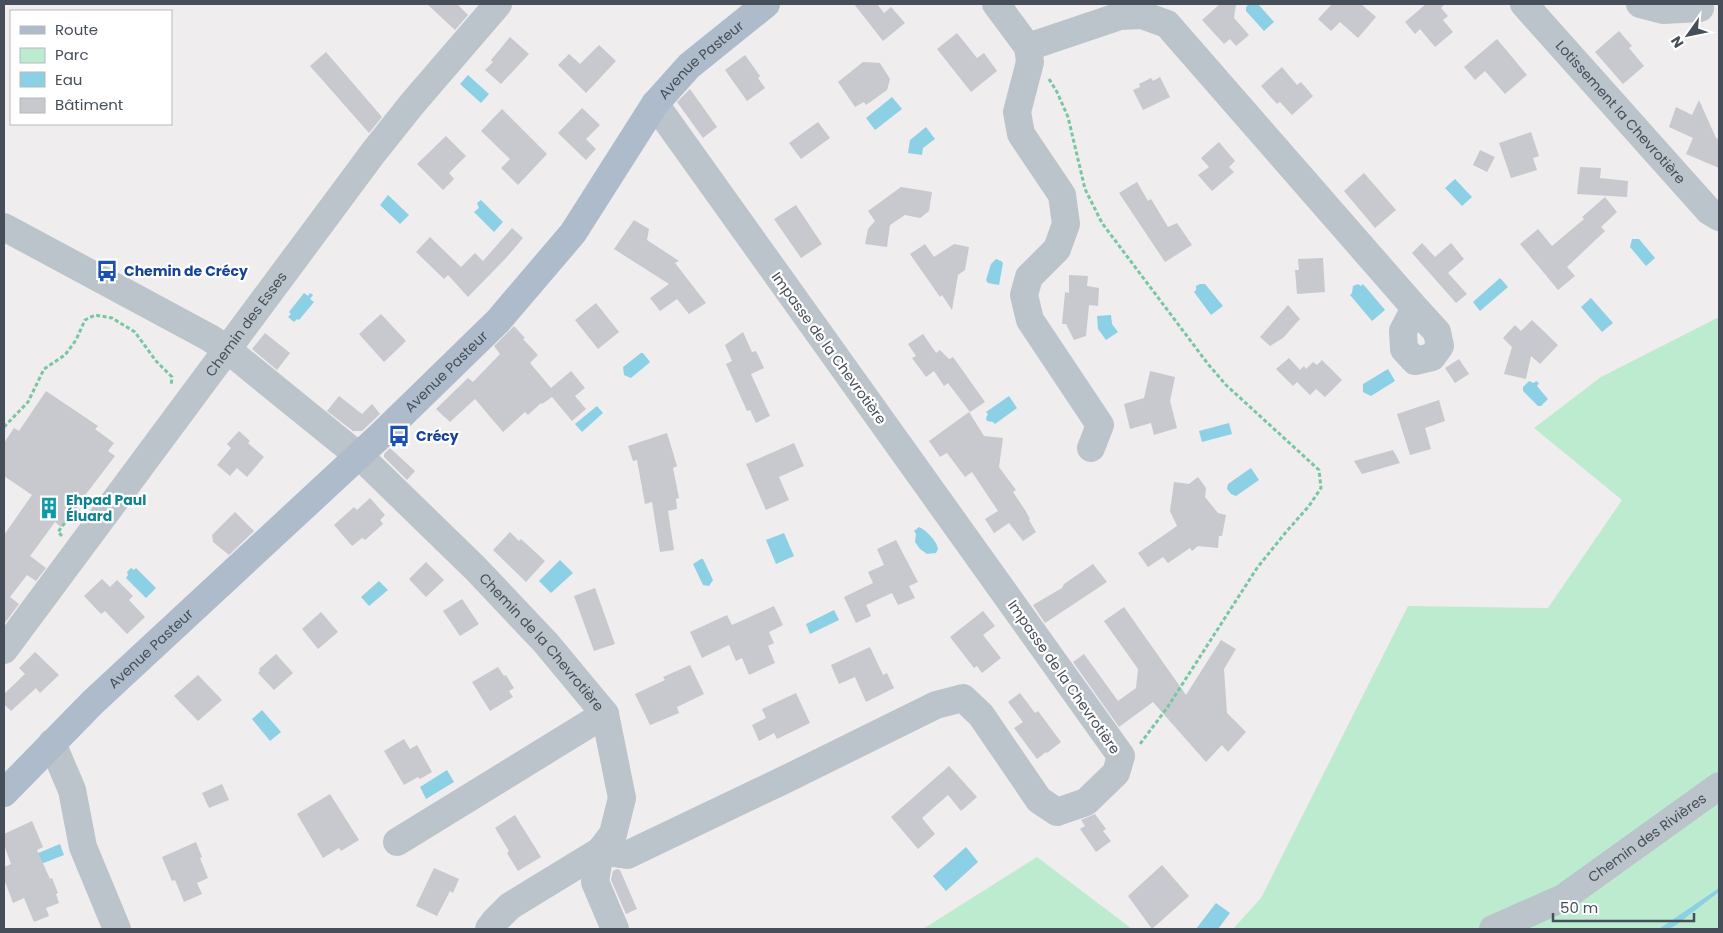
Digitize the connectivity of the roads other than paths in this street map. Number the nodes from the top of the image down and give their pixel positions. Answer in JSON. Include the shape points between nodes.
{"nodes":[{"id":1,"x":498,"y":4,"type":"edge"},
{"id":2,"x":766,"y":4,"type":"edge"},
{"id":3,"x":996,"y":4,"type":"edge"},
{"id":4,"x":1524,"y":4,"type":"edge"},
{"id":5,"x":1640,"y":4,"type":"edge"},
{"id":6,"x":1700,"y":8,"type":"dead end"},
{"id":7,"x":1028,"y":47,"type":"junction"},
{"id":8,"x":655,"y":104,"type":"junction"},
{"id":9,"x":1719,"y":217,"type":"edge"},
{"id":10,"x":4,"y":227,"type":"edge"},
{"id":11,"x":1415,"y":308,"type":"dead end"},
{"id":12,"x":228,"y":350,"type":"junction"},
{"id":13,"x":1091,"y":448,"type":"dead end"},
{"id":14,"x":358,"y":455,"type":"junction"},
{"id":15,"x":4,"y":650,"type":"edge"},
{"id":16,"x":605,"y":714,"type":"junction"},
{"id":17,"x":52,"y":743,"type":"junction"},
{"id":18,"x":1719,"y":786,"type":"edge"},
{"id":19,"x":4,"y":793,"type":"edge"},
{"id":20,"x":397,"y":842,"type":"dead end"},
{"id":21,"x":600,"y":851,"type":"junction"},
{"id":22,"x":116,"y":929,"type":"edge"},
{"id":23,"x":489,"y":929,"type":"edge"},
{"id":24,"x":615,"y":929,"type":"edge"},
{"id":25,"x":1493,"y":929,"type":"edge"}],
"edges":[{"from":1,"to":12,"type":"street","name":"Chemin des Esses","via":[[373,153]]},
{"from":2,"to":8,"type":"main road","name":"Avenue Pasteur","via":[[689,66]]},
{"from":3,"to":7,"type":"street"},
{"from":4,"to":9,"type":"street","name":"Lotissement la Chevrotière","via":[[1709,211]]},
{"from":5,"to":6,"type":"street","via":[[1663,10]]},
{"from":7,"to":11,"type":"street","via":[[1120,16],[1142,15],[1167,24]]},
{"from":7,"to":13,"type":"street","via":[[1030,62],[1017,112],[1022,134],[1062,195],[1066,224],[1057,249],[1029,277],[1024,295],[1030,320],[1100,425]]},
{"from":8,"to":14,"type":"main road","name":"Avenue Pasteur","via":[[573,233],[537,277],[498,321]]},
{"from":8,"to":21,"type":"street","name":"Impasse de la Chevrotière","via":[[1121,756],[1116,772],[1086,802],[1057,812],[1039,800],[982,715],[963,698],[936,705],[627,855]]},
{"from":10,"to":12,"type":"street"},
{"from":12,"to":14,"type":"street"},
{"from":12,"to":15,"type":"street","name":"Chemin des Esses"},
{"from":14,"to":16,"type":"street","name":"Chemin de la Chevrotière","via":[[475,568]]},
{"from":14,"to":17,"type":"main road","name":"Avenue Pasteur"},
{"from":16,"to":20,"type":"street"},
{"from":16,"to":21,"type":"street","name":"Chemin de la Chevrotière","via":[[622,798],[613,834]]},
{"from":17,"to":19,"type":"main road","name":"Avenue Pasteur"},
{"from":17,"to":22,"type":"street","via":[[72,790],[83,847]]},
{"from":18,"to":25,"type":"street","name":"Chemin des Rivières","via":[[1563,898]]},
{"from":21,"to":23,"type":"street","via":[[510,906]]},
{"from":21,"to":24,"type":"street","name":"Chemin de la Chevrotière","via":[[595,882]]}]}
